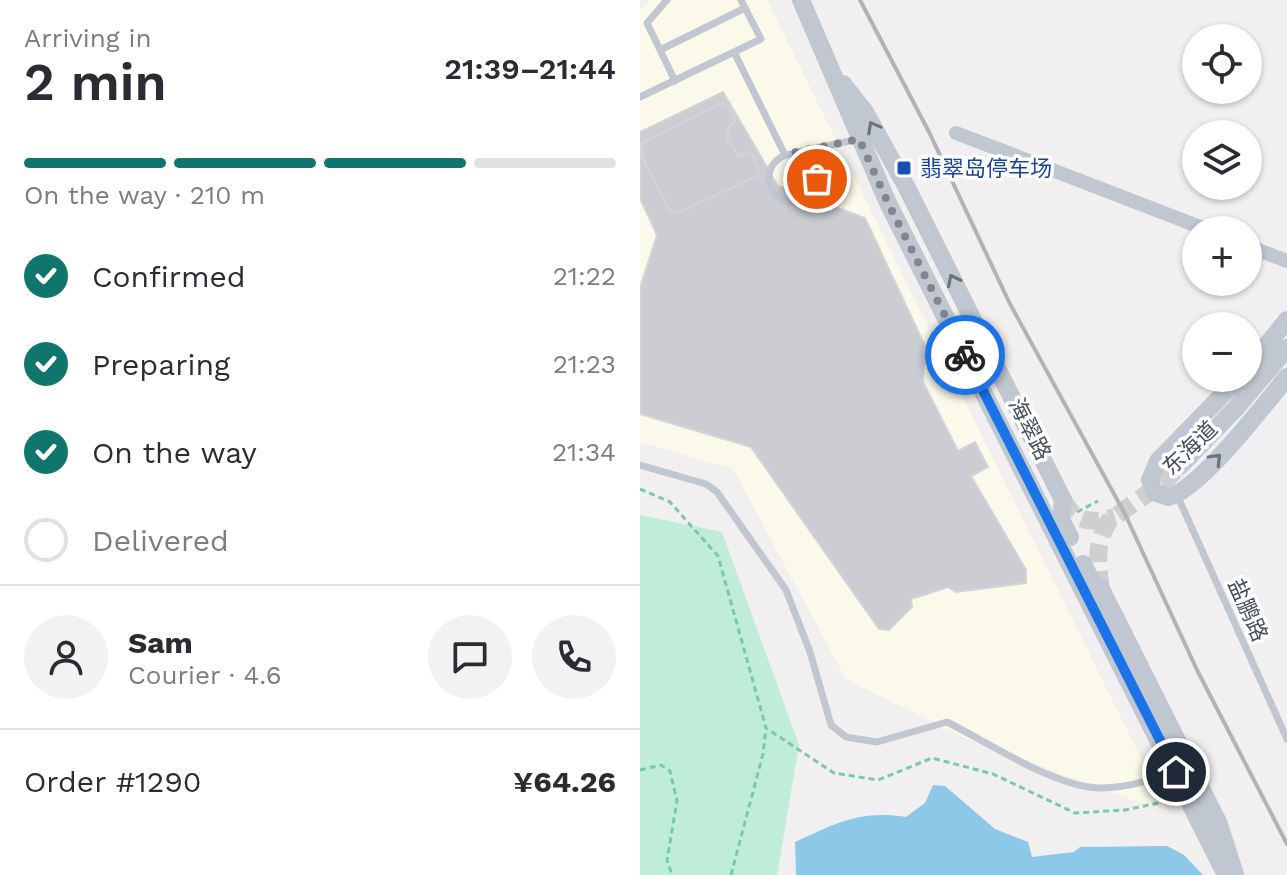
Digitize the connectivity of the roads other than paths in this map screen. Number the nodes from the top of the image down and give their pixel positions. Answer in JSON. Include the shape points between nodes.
{"nodes":[{"id":1,"x":667,"y":0,"type":"edge"},
{"id":2,"x":741,"y":0,"type":"edge"},
{"id":3,"x":801,"y":0,"type":"edge"},
{"id":4,"x":745,"y":8,"type":"junction"},
{"id":5,"x":660,"y":50,"type":"junction"},
{"id":6,"x":734,"y":52,"type":"junction"},
{"id":7,"x":833,"y":73,"type":"junction"},
{"id":8,"x":675,"y":81,"type":"junction"},
{"id":9,"x":640,"y":97,"type":"edge"},
{"id":10,"x":956,"y":133,"type":"dead end"},
{"id":11,"x":859,"y":139,"type":"junction"},
{"id":12,"x":789,"y":154,"type":"junction"},
{"id":13,"x":1182,"y":220,"type":"edge"},
{"id":14,"x":1262,"y":251,"type":"edge"},
{"id":15,"x":1287,"y":261,"type":"edge"},
{"id":16,"x":1287,"y":320,"type":"edge"},
{"id":17,"x":1287,"y":348,"type":"edge"},
{"id":18,"x":1262,"y":351,"type":"edge"},
{"id":19,"x":1287,"y":377,"type":"edge"},
{"id":20,"x":1226,"y":392,"type":"edge"},
{"id":21,"x":640,"y":465,"type":"edge"},
{"id":22,"x":1180,"y":466,"type":"tunnel mouth"},
{"id":23,"x":1177,"y":495,"type":"junction"},
{"id":24,"x":1287,"y":739,"type":"edge"},
{"id":25,"x":1176,"y":772,"type":"junction"},
{"id":26,"x":1194,"y":792,"type":"junction"},
{"id":27,"x":1226,"y":875,"type":"edge"},
{"id":28,"x":1235,"y":875,"type":"edge"}],
"edges":[{"from":1,"to":5,"type":"lane","via":[[647,23]]},
{"from":2,"to":4,"type":"lane"},
{"from":3,"to":7,"type":"street","name":"海翠路"},
{"from":4,"to":5,"type":"lane"},
{"from":4,"to":6,"type":"lane","via":[[761,39]]},
{"from":5,"to":8,"type":"lane"},
{"from":6,"to":8,"type":"lane"},
{"from":6,"to":12,"type":"lane"},
{"from":7,"to":11,"type":"street","name":"海翠路"},
{"from":26,"to":7,"type":"street","name":"海翠路","one_way":true,"via":[[1101,589],[1061,520],[1063,500],[906,186],[865,112]]},
{"from":8,"to":9,"type":"lane"},
{"from":10,"to":13,"type":"street"},
{"from":11,"to":12,"type":"lane"},
{"from":11,"to":25,"type":"street","name":"海翠路"},
{"from":12,"to":12,"type":"lane","via":[[800,154],[813,164],[817,179],[811,194],[797,201],[782,199],[771,187],[773,165]]},
{"from":14,"to":15,"type":"street"},
{"from":16,"to":18,"type":"street"},
{"from":17,"to":22,"type":"street","name":"东海道"},
{"from":23,"to":19,"type":"street","name":"东海道","one_way":true,"via":[[1245,429]]},
{"from":20,"to":23,"type":"street","name":"东海道","via":[[1154,467],[1154,492]]},
{"from":21,"to":25,"type":"lane","via":[[717,492],[786,590],[831,725],[846,737],[877,742],[947,722],[1061,781],[1091,788]]},
{"from":23,"to":24,"type":"lane","name":"盐鹏路"},
{"from":25,"to":26,"type":"street","name":"海翠路"},
{"from":26,"to":27,"type":"street","name":"海翠路"},
{"from":26,"to":28,"type":"street","via":[[1228,846]]}]}
